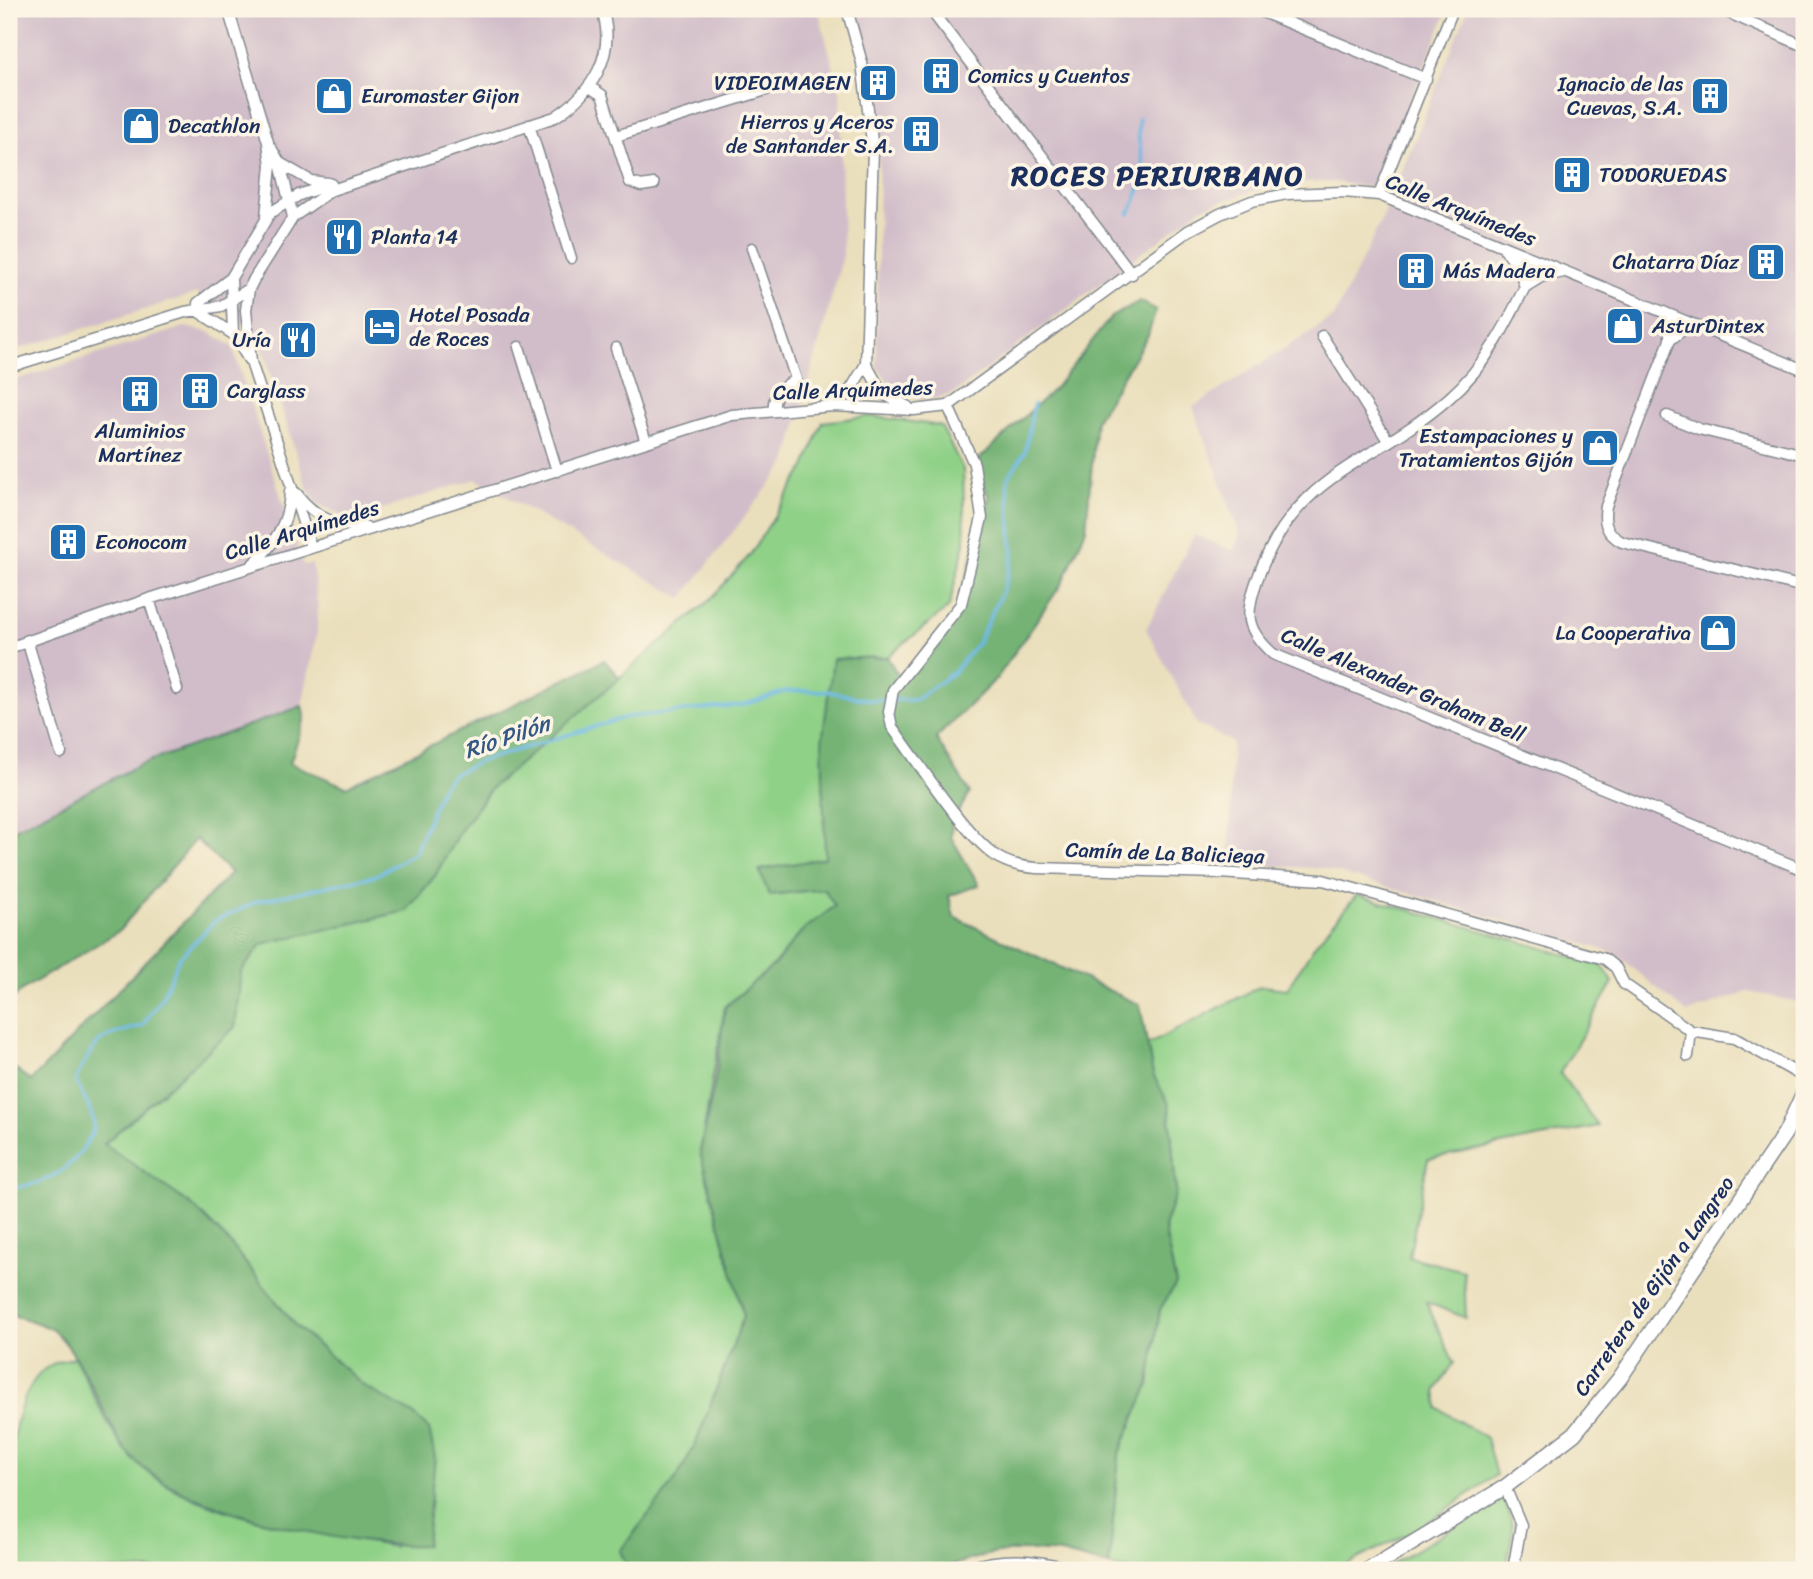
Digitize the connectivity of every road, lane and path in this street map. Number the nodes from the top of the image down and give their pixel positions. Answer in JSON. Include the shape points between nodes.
{"nodes":[{"id":1,"x":228,"y":9,"type":"edge"},
{"id":2,"x":602,"y":9,"type":"edge"},
{"id":3,"x":847,"y":9,"type":"edge"},
{"id":4,"x":930,"y":9,"type":"edge"},
{"id":5,"x":1255,"y":9,"type":"edge"},
{"id":6,"x":1453,"y":9,"type":"edge"},
{"id":7,"x":1720,"y":9,"type":"edge"},
{"id":8,"x":1804,"y":46,"type":"edge"},
{"id":9,"x":1426,"y":79,"type":"junction"},
{"id":10,"x":591,"y":88,"type":"junction"},
{"id":11,"x":766,"y":90,"type":"dead end"},
{"id":12,"x":529,"y":125,"type":"junction"},
{"id":13,"x":616,"y":136,"type":"junction"},
{"id":14,"x":275,"y":164,"type":"junction"},
{"id":15,"x":331,"y":184,"type":"junction"},
{"id":16,"x":344,"y":184,"type":"junction"},
{"id":17,"x":654,"y":184,"type":"dead end"},
{"id":18,"x":1379,"y":195,"type":"junction"},
{"id":19,"x":290,"y":200,"type":"junction"},
{"id":20,"x":305,"y":208,"type":"junction"},
{"id":21,"x":293,"y":217,"type":"junction"},
{"id":22,"x":266,"y":219,"type":"junction"},
{"id":23,"x":1501,"y":246,"type":"junction"},
{"id":24,"x":752,"y":248,"type":"dead end"},
{"id":25,"x":571,"y":258,"type":"dead end"},
{"id":26,"x":1537,"y":262,"type":"junction"},
{"id":27,"x":1564,"y":272,"type":"junction"},
{"id":28,"x":1132,"y":274,"type":"junction"},
{"id":29,"x":231,"y":278,"type":"junction"},
{"id":30,"x":1525,"y":287,"type":"junction"},
{"id":31,"x":248,"y":289,"type":"junction"},
{"id":32,"x":230,"y":301,"type":"junction"},
{"id":33,"x":193,"y":308,"type":"junction"},
{"id":34,"x":1664,"y":312,"type":"junction"},
{"id":35,"x":1696,"y":325,"type":"junction"},
{"id":36,"x":233,"y":334,"type":"junction"},
{"id":37,"x":1322,"y":336,"type":"dead end"},
{"id":38,"x":1670,"y":340,"type":"junction"},
{"id":39,"x":249,"y":343,"type":"junction"},
{"id":40,"x":519,"y":347,"type":"dead end"},
{"id":41,"x":616,"y":348,"type":"dead end"},
{"id":42,"x":251,"y":362,"type":"junction"},
{"id":43,"x":866,"y":364,"type":"junction"},
{"id":44,"x":9,"y":367,"type":"edge"},
{"id":45,"x":1804,"y":370,"type":"edge"},
{"id":46,"x":833,"y":406,"type":"junction"},
{"id":47,"x":948,"y":406,"type":"junction"},
{"id":48,"x":914,"y":410,"type":"junction"},
{"id":49,"x":774,"y":411,"type":"junction"},
{"id":50,"x":1667,"y":416,"type":"dead end"},
{"id":51,"x":1387,"y":439,"type":"junction"},
{"id":52,"x":646,"y":442,"type":"junction"},
{"id":53,"x":1804,"y":456,"type":"edge"},
{"id":54,"x":557,"y":471,"type":"junction"},
{"id":55,"x":290,"y":485,"type":"junction"},
{"id":56,"x":377,"y":527,"type":"junction"},
{"id":57,"x":311,"y":547,"type":"junction"},
{"id":58,"x":250,"y":567,"type":"junction"},
{"id":59,"x":1804,"y":587,"type":"edge"},
{"id":60,"x":149,"y":598,"type":"junction"},
{"id":61,"x":27,"y":640,"type":"junction"},
{"id":62,"x":9,"y":648,"type":"edge"},
{"id":63,"x":177,"y":689,"type":"dead end"},
{"id":64,"x":61,"y":753,"type":"dead end"},
{"id":65,"x":1804,"y":870,"type":"edge"},
{"id":66,"x":1691,"y":1031,"type":"junction"},
{"id":67,"x":1688,"y":1056,"type":"dead end"},
{"id":68,"x":1804,"y":1077,"type":"edge"},
{"id":69,"x":1804,"y":1092,"type":"edge"},
{"id":70,"x":1804,"y":1114,"type":"edge"},
{"id":71,"x":1785,"y":1133,"type":"junction"},
{"id":72,"x":1505,"y":1487,"type":"junction"},
{"id":73,"x":969,"y":1570,"type":"edge"},
{"id":74,"x":1069,"y":1570,"type":"edge"},
{"id":75,"x":1368,"y":1570,"type":"edge"},
{"id":76,"x":1513,"y":1570,"type":"edge"}],
"edges":[{"from":1,"to":14,"type":"street"},
{"from":2,"to":10,"type":"street","via":[[605,41]]},
{"from":3,"to":43,"type":"street","via":[[862,63],[873,149]]},
{"from":4,"to":28,"type":"street"},
{"from":5,"to":9,"type":"street"},
{"from":6,"to":9,"type":"street"},
{"from":7,"to":8,"type":"street"},
{"from":9,"to":18,"type":"street"},
{"from":10,"to":12,"type":"street","via":[[555,117]]},
{"from":10,"to":13,"type":"street","via":[[603,95]]},
{"from":11,"to":13,"type":"street"},
{"from":12,"to":16,"type":"street"},
{"from":12,"to":25,"type":"street"},
{"from":13,"to":17,"type":"street","via":[[630,182]]},
{"from":14,"to":15,"type":"street","via":[[311,181]]},
{"from":14,"to":19,"type":"street"},
{"from":14,"to":22,"type":"street"},
{"from":15,"to":16,"type":"street"},
{"from":15,"to":19,"type":"street"},
{"from":16,"to":20,"type":"street"},
{"from":18,"to":23,"type":"street","name":"Calle Arquímedes"},
{"from":18,"to":28,"type":"street","name":"Calle Arquímedes","via":[[1329,192],[1252,201],[1188,231]]},
{"from":19,"to":20,"type":"street"},
{"from":19,"to":21,"type":"street"},
{"from":19,"to":22,"type":"street"},
{"from":20,"to":21,"type":"street"},
{"from":21,"to":31,"type":"street"},
{"from":22,"to":29,"type":"street"},
{"from":23,"to":26,"type":"street","name":"Calle Arquímedes"},
{"from":23,"to":30,"type":"street","via":[[1518,266]]},
{"from":24,"to":49,"type":"street","via":[[796,379],[779,390]]},
{"from":26,"to":27,"type":"street","name":"Calle Arquímedes"},
{"from":26,"to":30,"type":"street","name":"Calle Alexander Graham Bell"},
{"from":27,"to":30,"type":"street"},
{"from":27,"to":34,"type":"street","name":"Calle Arquímedes"},
{"from":28,"to":47,"type":"street","name":"Calle Arquímedes"},
{"from":29,"to":32,"type":"street"},
{"from":29,"to":33,"type":"street"},
{"from":30,"to":51,"type":"street","name":"Calle Alexander Graham Bell","via":[[1479,368],[1448,399]]},
{"from":31,"to":32,"type":"street"},
{"from":31,"to":39,"type":"street"},
{"from":32,"to":33,"type":"street"},
{"from":32,"to":36,"type":"street"},
{"from":32,"to":39,"type":"street","via":[[239,308]]},
{"from":33,"to":36,"type":"street"},
{"from":33,"to":44,"type":"street"},
{"from":34,"to":35,"type":"street","name":"Calle Arquímedes"},
{"from":34,"to":38,"type":"street"},
{"from":35,"to":38,"type":"street"},
{"from":35,"to":45,"type":"street","name":"Calle Arquímedes"},
{"from":36,"to":42,"type":"street"},
{"from":37,"to":51,"type":"street"},
{"from":38,"to":59,"type":"street","via":[[1606,506],[1604,520],[1610,535],[1622,542]]},
{"from":39,"to":42,"type":"street"},
{"from":40,"to":54,"type":"street"},
{"from":41,"to":52,"type":"street"},
{"from":42,"to":55,"type":"street"},
{"from":43,"to":46,"type":"street","via":[[851,389]]},
{"from":43,"to":48,"type":"street","via":[[882,393]]},
{"from":46,"to":48,"type":"street","name":"Calle Arquímedes"},
{"from":46,"to":49,"type":"street","name":"Calle Arquímedes"},
{"from":47,"to":48,"type":"street","name":"Calle Arquímedes"},
{"from":47,"to":66,"type":"street","name":"Camín de La Baliciega","via":[[974,464],[982,517],[961,604],[893,690],[889,712],[892,727],[987,848],[1009,863],[1036,868],[1323,880],[1592,953],[1616,968],[1624,984]]},
{"from":49,"to":52,"type":"street","name":"Calle Arquímedes","via":[[732,415]]},
{"from":50,"to":53,"type":"street","via":[[1699,429]]},
{"from":51,"to":65,"type":"street","name":"Calle Alexander Graham Bell","via":[[1316,487],[1291,513],[1263,562],[1250,602],[1248,621],[1260,642],[1273,654]]},
{"from":52,"to":54,"type":"street","name":"Calle Arquímedes"},
{"from":54,"to":56,"type":"street","name":"Calle Arquímedes"},
{"from":55,"to":56,"type":"street","via":[[320,517],[351,527]]},
{"from":55,"to":57,"type":"street"},
{"from":55,"to":58,"type":"street","via":[[285,525]]},
{"from":56,"to":57,"type":"street","name":"Calle Arquímedes"},
{"from":57,"to":58,"type":"street","name":"Calle Arquímedes"},
{"from":58,"to":60,"type":"street","name":"Calle Arquímedes"},
{"from":60,"to":61,"type":"street","name":"Calle Arquímedes"},
{"from":60,"to":63,"type":"street"},
{"from":61,"to":62,"type":"street","name":"Calle Arquímedes"},
{"from":61,"to":64,"type":"street"},
{"from":66,"to":67,"type":"street"},
{"from":66,"to":68,"type":"street","name":"Camín de La Baliciega","via":[[1734,1038]]},
{"from":69,"to":71,"type":"street","name":"Carretera de Gijón a Langreo"},
{"from":70,"to":71,"type":"street"},
{"from":71,"to":72,"type":"street","name":"Carretera de Gijón a Langreo","via":[[1620,1378],[1574,1434]]},
{"from":72,"to":75,"type":"street","name":"Carretera de Gijón a Langreo"},
{"from":72,"to":76,"type":"street","via":[[1521,1525]]},
{"from":73,"to":74,"type":"street","via":[[1032,1561]]}]}
